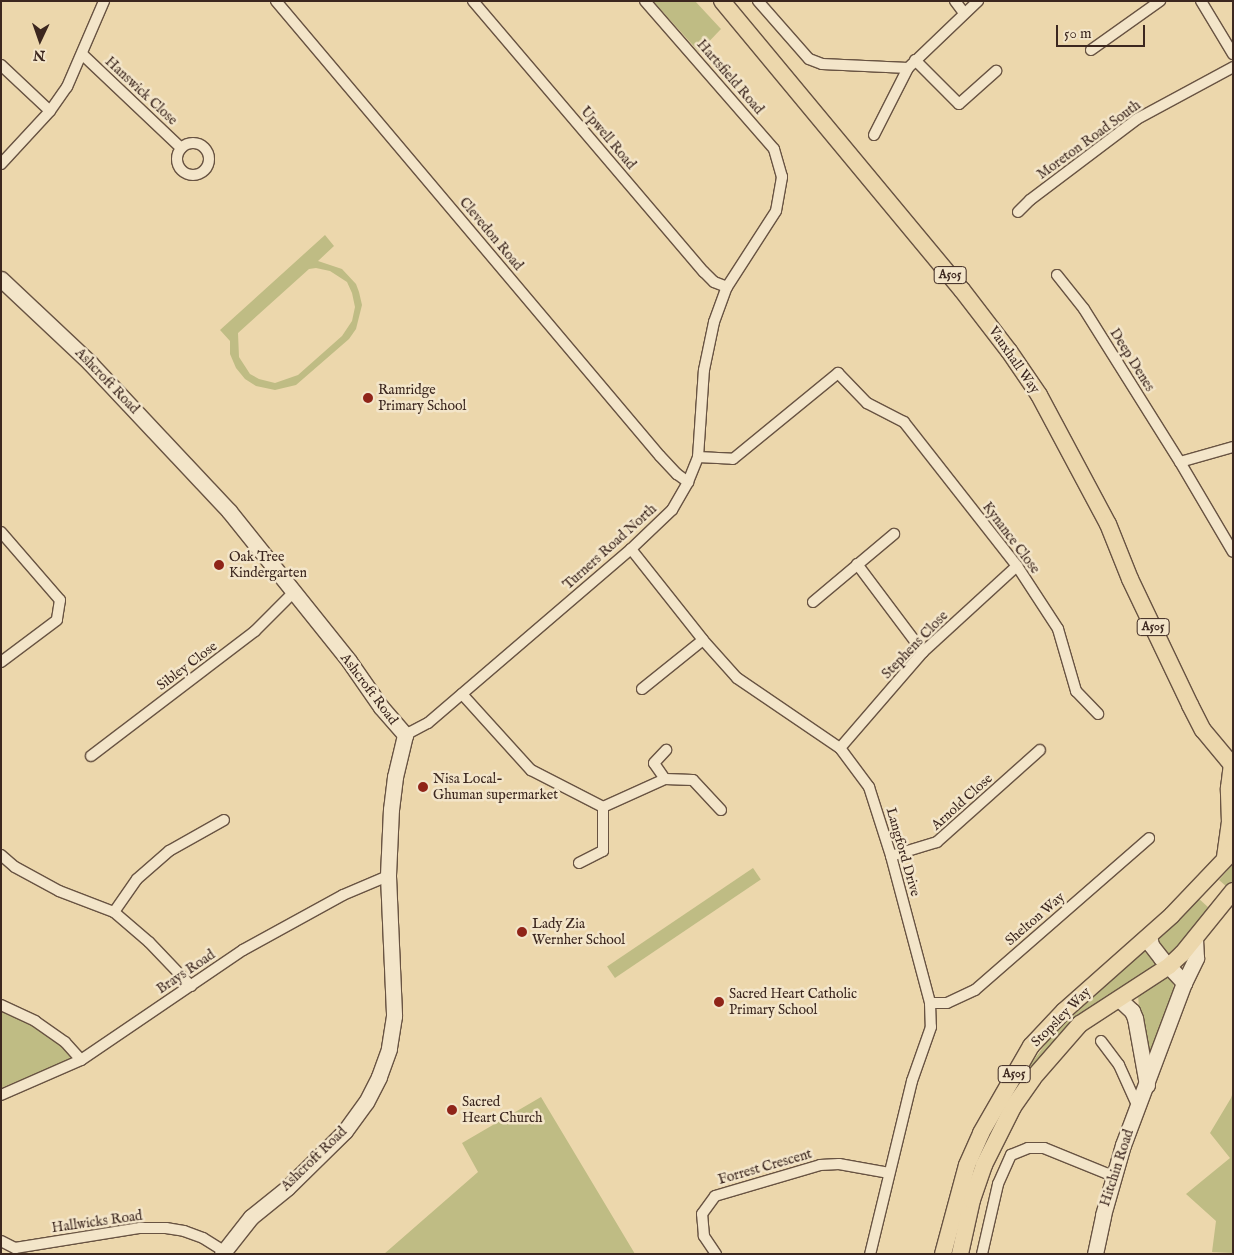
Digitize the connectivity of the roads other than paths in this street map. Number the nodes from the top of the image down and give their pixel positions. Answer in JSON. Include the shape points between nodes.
{"nodes":[{"id":1,"x":104,"y":1,"type":"edge"},
{"id":2,"x":276,"y":1,"type":"edge"},
{"id":3,"x":473,"y":1,"type":"edge"},
{"id":4,"x":645,"y":1,"type":"edge"},
{"id":5,"x":722,"y":1,"type":"edge"},
{"id":6,"x":758,"y":1,"type":"edge"},
{"id":7,"x":955,"y":1,"type":"edge"},
{"id":8,"x":978,"y":1,"type":"edge"},
{"id":9,"x":1160,"y":1,"type":"edge"},
{"id":10,"x":1201,"y":1,"type":"edge"},
{"id":11,"x":964,"y":13,"type":"junction"},
{"id":12,"x":1091,"y":50,"type":"dead end"},
{"id":13,"x":1233,"y":54,"type":"edge"},
{"id":14,"x":82,"y":55,"type":"junction"},
{"id":15,"x":912,"y":64,"type":"junction"},
{"id":16,"x":1,"y":65,"type":"edge"},
{"id":17,"x":1233,"y":67,"type":"edge"},
{"id":18,"x":996,"y":71,"type":"dead end"},
{"id":19,"x":50,"y":111,"type":"junction"},
{"id":20,"x":874,"y":135,"type":"dead end"},
{"id":21,"x":181,"y":148,"type":"dead end"},
{"id":22,"x":1,"y":164,"type":"edge"},
{"id":23,"x":782,"y":177,"type":"joint"},
{"id":24,"x":1018,"y":212,"type":"dead end"},
{"id":25,"x":1056,"y":275,"type":"dead end"},
{"id":26,"x":1,"y":278,"type":"edge"},
{"id":27,"x":727,"y":287,"type":"junction"},
{"id":28,"x":1233,"y":447,"type":"edge"},
{"id":29,"x":698,"y":457,"type":"junction"},
{"id":30,"x":1180,"y":462,"type":"junction"},
{"id":31,"x":688,"y":482,"type":"junction"},
{"id":32,"x":1,"y":532,"type":"edge"},
{"id":33,"x":894,"y":534,"type":"dead end"},
{"id":34,"x":630,"y":549,"type":"junction"},
{"id":35,"x":1233,"y":552,"type":"edge"},
{"id":36,"x":857,"y":564,"type":"junction"},
{"id":37,"x":1017,"y":566,"type":"junction"},
{"id":38,"x":294,"y":592,"type":"junction"},
{"id":39,"x":813,"y":602,"type":"dead end"},
{"id":40,"x":703,"y":640,"type":"junction"},
{"id":41,"x":923,"y":652,"type":"junction"},
{"id":42,"x":1,"y":662,"type":"edge"},
{"id":43,"x":642,"y":689,"type":"dead end"},
{"id":44,"x":462,"y":694,"type":"junction"},
{"id":45,"x":1098,"y":714,"type":"dead end"},
{"id":46,"x":405,"y":734,"type":"junction"},
{"id":47,"x":840,"y":748,"type":"junction"},
{"id":48,"x":666,"y":750,"type":"dead end"},
{"id":49,"x":1040,"y":750,"type":"dead end"},
{"id":50,"x":91,"y":756,"type":"dead end"},
{"id":51,"x":1233,"y":766,"type":"edge"},
{"id":52,"x":665,"y":779,"type":"junction"},
{"id":53,"x":603,"y":807,"type":"junction"},
{"id":54,"x":721,"y":810,"type":"dead end"},
{"id":55,"x":224,"y":820,"type":"dead end"},
{"id":56,"x":1149,"y":838,"type":"dead end"},
{"id":57,"x":1229,"y":854,"type":"edge"},
{"id":58,"x":1,"y":855,"type":"edge"},
{"id":59,"x":891,"y":856,"type":"junction"},
{"id":60,"x":579,"y":863,"type":"dead end"},
{"id":61,"x":388,"y":876,"type":"junction"},
{"id":62,"x":1233,"y":891,"type":"edge"},
{"id":63,"x":114,"y":912,"type":"junction"},
{"id":64,"x":1149,"y":935,"type":"junction"},
{"id":65,"x":1195,"y":938,"type":"junction"},
{"id":66,"x":1169,"y":966,"type":"junction"},
{"id":67,"x":1184,"y":983,"type":"junction"},
{"id":68,"x":191,"y":986,"type":"junction"},
{"id":69,"x":1119,"y":999,"type":"junction"},
{"id":70,"x":930,"y":1003,"type":"junction"},
{"id":71,"x":1,"y":1005,"type":"edge"},
{"id":72,"x":1100,"y":1040,"type":"dead end"},
{"id":73,"x":81,"y":1060,"type":"junction"},
{"id":74,"x":1146,"y":1085,"type":"junction"},
{"id":75,"x":1,"y":1095,"type":"edge"},
{"id":76,"x":1138,"y":1107,"type":"junction"},
{"id":77,"x":889,"y":1173,"type":"junction"},
{"id":78,"x":1113,"y":1176,"type":"junction"},
{"id":79,"x":1,"y":1241,"type":"edge"},
{"id":80,"x":223,"y":1252,"type":"edge"},
{"id":81,"x":716,"y":1254,"type":"edge"},
{"id":82,"x":870,"y":1254,"type":"edge"},
{"id":83,"x":943,"y":1254,"type":"edge"},
{"id":84,"x":960,"y":1254,"type":"edge"},
{"id":85,"x":982,"y":1254,"type":"edge"},
{"id":86,"x":1095,"y":1254,"type":"edge"}],
"edges":[{"from":1,"to":14,"type":"street"},
{"from":2,"to":31,"type":"street","name":"Clevedon Road","via":[[660,456]]},
{"from":3,"to":27,"type":"street","name":"Upwell Road","via":[[704,272],[714,282]]},
{"from":4,"to":23,"type":"street","name":"Hartsfield Road","via":[[774,149]]},
{"from":5,"to":51,"type":"main road","name":"Vauxhall Way","number":"A505","via":[[962,290],[1039,395],[1108,524],[1130,580],[1203,730]]},
{"from":6,"to":15,"type":"street","via":[[810,59],[822,64]]},
{"from":7,"to":11,"type":"street"},
{"from":8,"to":11,"type":"street"},
{"from":9,"to":12,"type":"street"},
{"from":10,"to":13,"type":"street"},
{"from":11,"to":15,"type":"street"},
{"from":14,"to":19,"type":"street","via":[[67,87]]},
{"from":14,"to":21,"type":"street","name":"Hanswick Close"},
{"from":15,"to":18,"type":"street","via":[[959,104]]},
{"from":15,"to":20,"type":"street"},
{"from":16,"to":19,"type":"street"},
{"from":17,"to":24,"type":"street","name":"Moreton Road South","via":[[1136,119]]},
{"from":19,"to":22,"type":"street"},
{"from":23,"to":27,"type":"street","name":"Turners Road North","via":[[776,211]]},
{"from":25,"to":30,"type":"street","name":"Deep Denes","via":[[1084,309]]},
{"from":26,"to":38,"type":"street","name":"Ashcroft Road","via":[[90,363],[229,511]]},
{"from":27,"to":29,"type":"street","name":"Turners Road North","via":[[707,345]]},
{"from":28,"to":30,"type":"street"},
{"from":29,"to":31,"type":"street","name":"Turners Road North"},
{"from":29,"to":37,"type":"street","name":"Kynance Close","via":[[733,459],[838,373],[867,403],[904,422]]},
{"from":30,"to":35,"type":"street","name":"Deep Denes"},
{"from":31,"to":34,"type":"street","name":"Turners Road North","via":[[672,510]]},
{"from":32,"to":42,"type":"street","via":[[60,600],[57,620]]},
{"from":33,"to":36,"type":"street"},
{"from":34,"to":40,"type":"street","name":"Langford Drive"},
{"from":34,"to":44,"type":"street","name":"Turners Road North"},
{"from":36,"to":39,"type":"street"},
{"from":36,"to":41,"type":"street"},
{"from":37,"to":41,"type":"street","name":"Stephens Close"},
{"from":37,"to":45,"type":"street","name":"Kynance Close","via":[[1058,629],[1076,691]]},
{"from":38,"to":46,"type":"street","name":"Ashcroft Road"},
{"from":38,"to":50,"type":"street","name":"Sibley Close","via":[[255,631]]},
{"from":40,"to":43,"type":"street"},
{"from":40,"to":47,"type":"street","name":"Langford Drive","via":[[737,678]]},
{"from":41,"to":47,"type":"street","name":"Stephens Close"},
{"from":44,"to":46,"type":"street","name":"Turners Road North","via":[[428,723]]},
{"from":44,"to":53,"type":"street","via":[[531,770]]},
{"from":46,"to":61,"type":"street","name":"Ashcroft Road","via":[[391,809]]},
{"from":47,"to":59,"type":"street","name":"Langford Drive","via":[[869,787]]},
{"from":48,"to":52,"type":"street","via":[[654,762]]},
{"from":49,"to":59,"type":"street","name":"Arnold Close","via":[[937,842]]},
{"from":51,"to":57,"type":"main road","number":"A505","via":[[1229,788]]},
{"from":52,"to":53,"type":"street"},
{"from":52,"to":54,"type":"street","via":[[694,780]]},
{"from":53,"to":60,"type":"street","via":[[604,851]]},
{"from":55,"to":63,"type":"street","via":[[169,851],[137,879]]},
{"from":56,"to":70,"type":"street","name":"Shelton Way","via":[[975,990],[947,1003]]},
{"from":57,"to":64,"type":"main road","name":"Stopsley Way","number":"A505"},
{"from":58,"to":63,"type":"street","via":[[15,867],[59,891]]},
{"from":59,"to":70,"type":"street","name":"Langford Drive"},
{"from":61,"to":68,"type":"street","name":"Brays Road","via":[[343,895],[243,950]]},
{"from":61,"to":80,"type":"street","name":"Ashcroft Road","via":[[394,1016],[389,1049],[379,1077],[345,1131],[287,1188],[251,1216]]},
{"from":62,"to":65,"type":"main road","name":"Stopsley Way","number":"A505"},
{"from":63,"to":68,"type":"street","via":[[149,942]]},
{"from":64,"to":66,"type":"street","via":[[1151,945]]},
{"from":64,"to":83,"type":"main road","name":"Stopsley Way","number":"A505","via":[[1064,1011],[1031,1046],[981,1133],[967,1165]]},
{"from":65,"to":66,"type":"main road","name":"Stopsley Way","number":"A505"},
{"from":65,"to":67,"type":"street","name":"Hitchin Road","via":[[1196,958]]},
{"from":66,"to":67,"type":"street"},
{"from":66,"to":69,"type":"main road","name":"Stopsley Way","number":"A505"},
{"from":67,"to":74,"type":"street","name":"Hitchin Road"},
{"from":68,"to":73,"type":"street","name":"Brays Road"},
{"from":69,"to":74,"type":"street","name":"Hitchin Road","via":[[1135,1018]]},
{"from":69,"to":84,"type":"main road","name":"Stopsley Way","number":"A505","via":[[1080,1024],[1064,1040],[1013,1107],[984,1165]]},
{"from":70,"to":77,"type":"street","name":"Langford Drive","via":[[931,1027],[912,1081]]},
{"from":71,"to":73,"type":"street","via":[[35,1021],[65,1042]]},
{"from":72,"to":76,"type":"street","via":[[1116,1060]]},
{"from":73,"to":75,"type":"street","name":"Brays Road"},
{"from":74,"to":76,"type":"street","name":"Hitchin Road"},
{"from":76,"to":78,"type":"street","name":"Hitchin Road"},
{"from":77,"to":81,"type":"street","name":"Forrest Crescent","via":[[820,1164],[715,1196],[702,1214],[704,1236]]},
{"from":77,"to":82,"type":"street","name":"Langford Drive"},
{"from":78,"to":85,"type":"street","via":[[1044,1148],[1028,1148],[1011,1155],[998,1184]]},
{"from":78,"to":86,"type":"street","name":"Hitchin Road"},
{"from":79,"to":80,"type":"street","name":"Hallwicks Road","via":[[15,1248],[140,1228],[166,1228],[203,1238]]}]}
